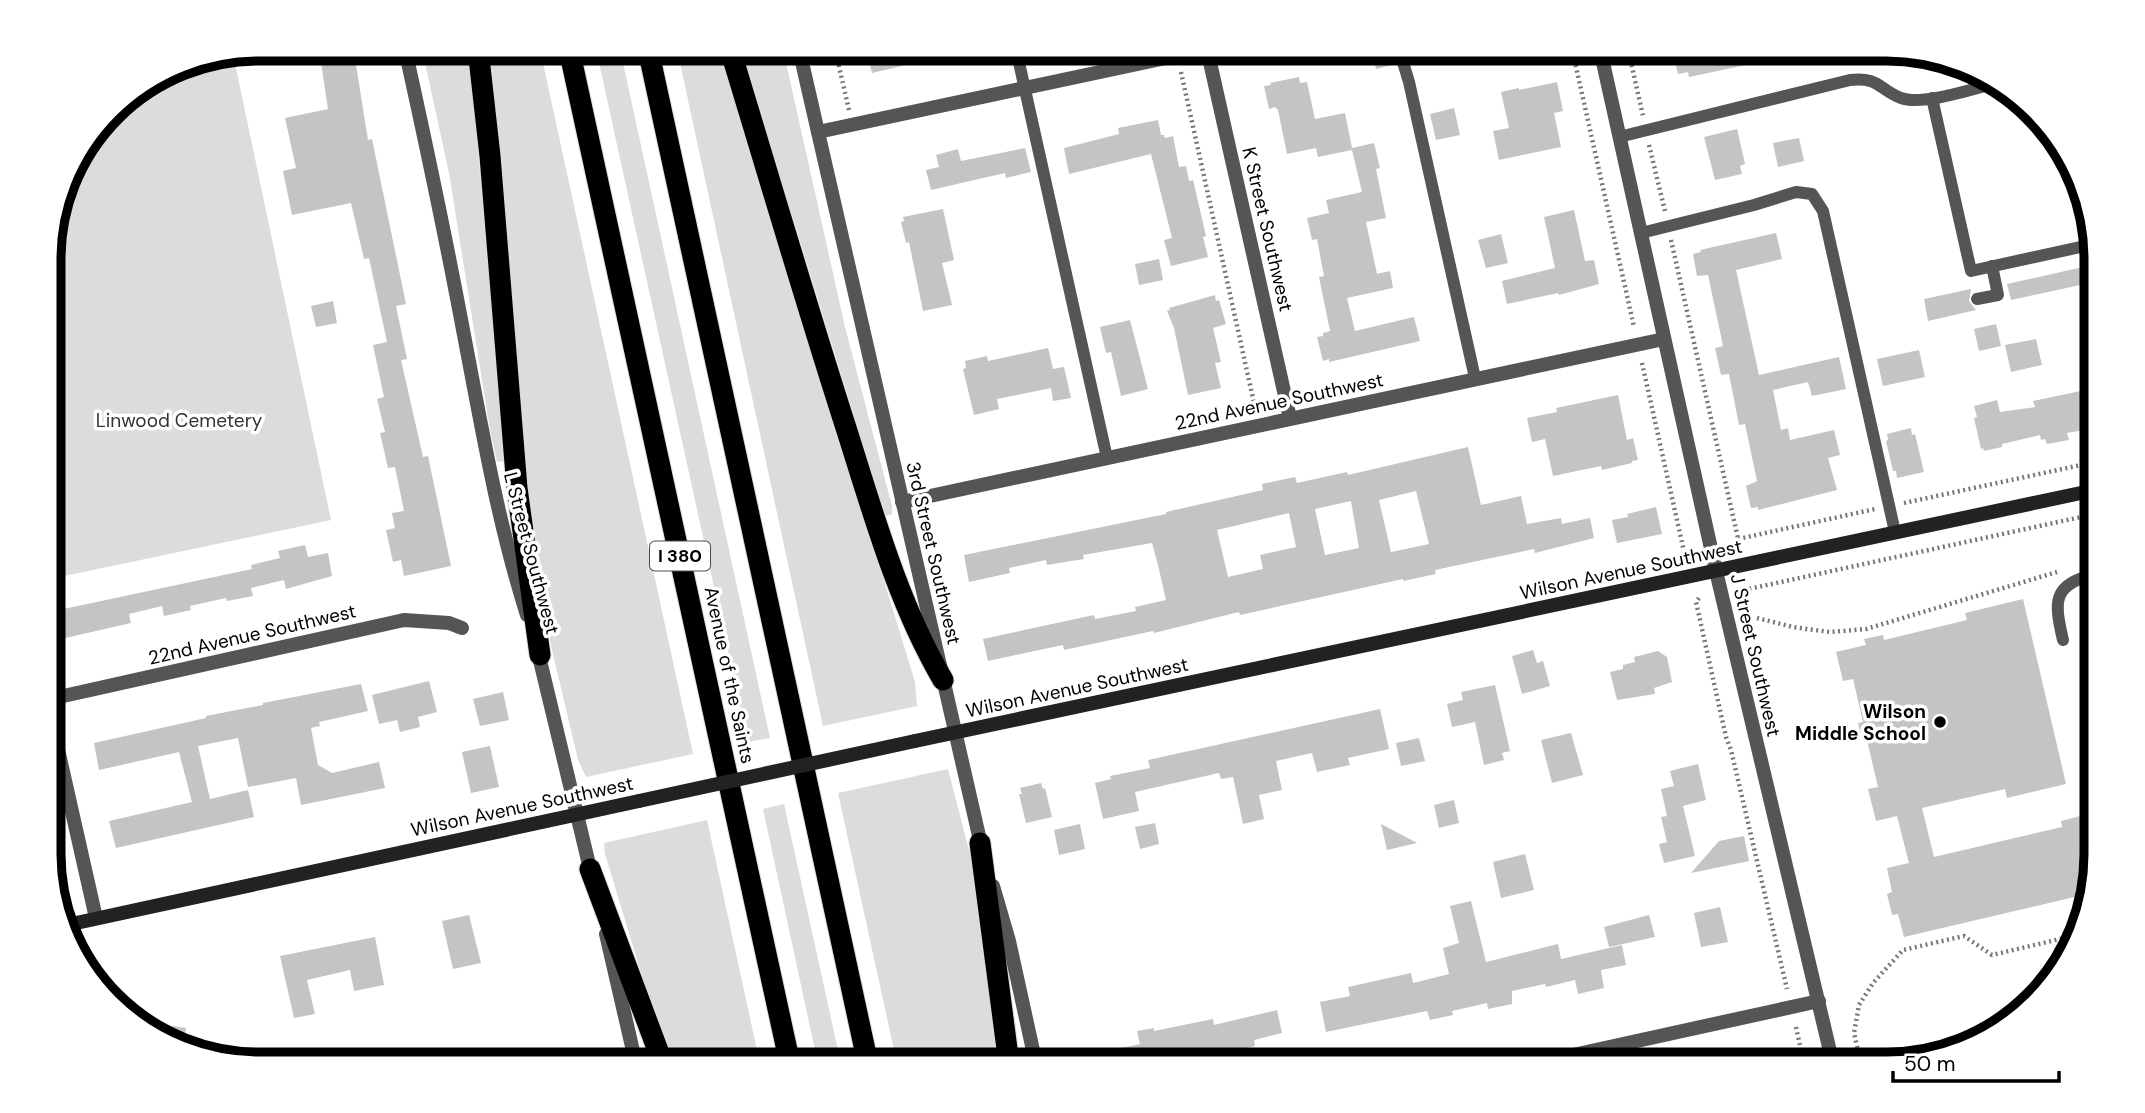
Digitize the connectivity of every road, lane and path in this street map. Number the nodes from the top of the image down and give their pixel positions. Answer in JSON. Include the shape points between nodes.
{"nodes":[{"id":1,"x":408,"y":61,"type":"edge"},
{"id":2,"x":479,"y":61,"type":"edge"},
{"id":3,"x":572,"y":61,"type":"edge"},
{"id":4,"x":651,"y":61,"type":"edge"},
{"id":5,"x":734,"y":61,"type":"edge"},
{"id":6,"x":802,"y":61,"type":"edge"},
{"id":7,"x":838,"y":61,"type":"edge"},
{"id":8,"x":1019,"y":61,"type":"edge"},
{"id":9,"x":1150,"y":61,"type":"edge"},
{"id":10,"x":1210,"y":61,"type":"edge"},
{"id":11,"x":1403,"y":61,"type":"edge"},
{"id":12,"x":1575,"y":61,"type":"edge"},
{"id":13,"x":1603,"y":61,"type":"edge"},
{"id":14,"x":1631,"y":61,"type":"edge"},
{"id":15,"x":1181,"y":71,"type":"dead end"},
{"id":16,"x":1025,"y":87,"type":"junction"},
{"id":17,"x":1982,"y":87,"type":"edge"},
{"id":18,"x":1932,"y":98,"type":"junction"},
{"id":19,"x":852,"y":125,"type":"junction"},
{"id":20,"x":1646,"y":131,"type":"junction"},
{"id":21,"x":818,"y":132,"type":"junction"},
{"id":22,"x":1619,"y":137,"type":"junction"},
{"id":23,"x":1668,"y":225,"type":"junction"},
{"id":24,"x":1641,"y":233,"type":"junction"},
{"id":25,"x":2083,"y":246,"type":"edge"},
{"id":26,"x":1992,"y":267,"type":"junction"},
{"id":27,"x":1977,"y":299,"type":"dead end"},
{"id":28,"x":1634,"y":327,"type":"dead end"},
{"id":29,"x":1664,"y":339,"type":"junction"},
{"id":30,"x":1642,"y":363,"type":"dead end"},
{"id":31,"x":1475,"y":378,"type":"junction"},
{"id":32,"x":1290,"y":418,"type":"junction"},
{"id":33,"x":1259,"y":425,"type":"junction"},
{"id":34,"x":1107,"y":458,"type":"junction"},
{"id":35,"x":2084,"y":465,"type":"edge"},
{"id":36,"x":2084,"y":491,"type":"edge"},
{"id":37,"x":902,"y":502,"type":"junction"},
{"id":38,"x":1890,"y":506,"type":"junction"},
{"id":39,"x":2084,"y":516,"type":"edge"},
{"id":40,"x":1895,"y":532,"type":"junction"},
{"id":41,"x":1685,"y":556,"type":"dead end"},
{"id":42,"x":2070,"y":569,"type":"dead end"},
{"id":43,"x":1716,"y":570,"type":"junction"},
{"id":44,"x":2084,"y":577,"type":"edge"},
{"id":45,"x":1744,"y":590,"type":"dead end"},
{"id":46,"x":1699,"y":598,"type":"dead end"},
{"id":47,"x":1757,"y":618,"type":"dead end"},
{"id":48,"x":462,"y":628,"type":"dead end"},
{"id":49,"x":2063,"y":640,"type":"dead end"},
{"id":50,"x":540,"y":656,"type":"junction"},
{"id":51,"x":943,"y":680,"type":"junction"},
{"id":52,"x":61,"y":696,"type":"edge"},
{"id":53,"x":954,"y":733,"type":"junction"},
{"id":54,"x":61,"y":760,"type":"edge"},
{"id":55,"x":578,"y":814,"type":"junction"},
{"id":56,"x":980,"y":844,"type":"junction"},
{"id":57,"x":590,"y":869,"type":"junction"},
{"id":58,"x":96,"y":918,"type":"junction"},
{"id":59,"x":75,"y":923,"type":"edge"},
{"id":60,"x":2064,"y":938,"type":"edge"},
{"id":61,"x":1787,"y":989,"type":"dead end"},
{"id":62,"x":1819,"y":1002,"type":"junction"},
{"id":63,"x":1796,"y":1027,"type":"dead end"},
{"id":64,"x":1591,"y":1051,"type":"edge"},
{"id":65,"x":1801,"y":1051,"type":"edge"},
{"id":66,"x":1830,"y":1051,"type":"edge"},
{"id":67,"x":1858,"y":1051,"type":"edge"},
{"id":68,"x":633,"y":1052,"type":"edge"},
{"id":69,"x":658,"y":1052,"type":"edge"},
{"id":70,"x":787,"y":1052,"type":"edge"},
{"id":71,"x":866,"y":1052,"type":"edge"},
{"id":72,"x":1007,"y":1052,"type":"edge"},
{"id":73,"x":1033,"y":1052,"type":"edge"}],
"edges":[{"from":1,"to":50,"type":"street","name":"L Street Southwest","via":[[514,576]]},
{"from":2,"to":50,"type":"highway","via":[[517,488]]},
{"from":3,"to":70,"type":"highway","name":"Avenue of the Saints","number":"I 380"},
{"from":4,"to":71,"type":"highway"},
{"from":5,"to":51,"type":"highway","via":[[879,531],[911,618]]},
{"from":6,"to":21,"type":"street","name":"3rd Street Southwest"},
{"from":7,"to":19,"type":"path"},
{"from":8,"to":16,"type":"lane"},
{"from":9,"to":16,"type":"street"},
{"from":10,"to":32,"type":"street","name":"K Street Southwest"},
{"from":11,"to":31,"type":"lane"},
{"from":12,"to":28,"type":"path"},
{"from":13,"to":22,"type":"street","name":"J Street Southwest"},
{"from":14,"to":20,"type":"path"},
{"from":15,"to":33,"type":"path"},
{"from":16,"to":19,"type":"street"},
{"from":16,"to":34,"type":"lane"},
{"from":17,"to":18,"type":"lane"},
{"from":18,"to":20,"type":"lane","via":[[1902,99],[1876,81],[1850,80]]},
{"from":18,"to":26,"type":"lane","via":[[1971,271]]},
{"from":19,"to":21,"type":"street"},
{"from":20,"to":22,"type":"lane"},
{"from":20,"to":23,"type":"path"},
{"from":21,"to":37,"type":"street","name":"3rd Street Southwest"},
{"from":22,"to":24,"type":"street","name":"J Street Southwest"},
{"from":23,"to":24,"type":"lane"},
{"from":23,"to":38,"type":"lane","via":[[1796,191],[1812,194],[1819,202]]},
{"from":23,"to":38,"type":"path","via":[[1739,541]]},
{"from":24,"to":29,"type":"street","name":"J Street Southwest"},
{"from":25,"to":26,"type":"lane"},
{"from":26,"to":27,"type":"lane","via":[[1998,295]]},
{"from":29,"to":31,"type":"street","name":"22nd Avenue Southwest"},
{"from":29,"to":43,"type":"street","name":"J Street Southwest"},
{"from":30,"to":41,"type":"path"},
{"from":31,"to":32,"type":"street","name":"22nd Avenue Southwest"},
{"from":32,"to":33,"type":"street","name":"22nd Avenue Southwest"},
{"from":33,"to":34,"type":"street","name":"22nd Avenue Southwest"},
{"from":34,"to":37,"type":"street","name":"22nd Avenue Southwest"},
{"from":35,"to":38,"type":"path"},
{"from":36,"to":40,"type":"main road","name":"Wilson Avenue Southwest"},
{"from":37,"to":51,"type":"street","name":"3rd Street Southwest"},
{"from":38,"to":40,"type":"lane"},
{"from":39,"to":45,"type":"path"},
{"from":40,"to":43,"type":"main road","name":"Wilson Avenue Southwest"},
{"from":42,"to":47,"type":"path","via":[[1866,629],[1830,632]]},
{"from":43,"to":53,"type":"main road","name":"Wilson Avenue Southwest"},
{"from":43,"to":62,"type":"street","name":"J Street Southwest"},
{"from":44,"to":49,"type":"lane","via":[[2064,587],[2057,597]]},
{"from":46,"to":61,"type":"path","via":[[1696,602],[1726,737]]},
{"from":48,"to":52,"type":"street","name":"22nd Avenue Southwest","via":[[404,620]]},
{"from":50,"to":55,"type":"street","name":"L Street Southwest"},
{"from":51,"to":53,"type":"street","name":"3rd Street Southwest"},
{"from":53,"to":55,"type":"main road","name":"Wilson Avenue Southwest","bridge":true},
{"from":53,"to":56,"type":"street","name":"3rd Street Southwest"},
{"from":54,"to":58,"type":"street"},
{"from":55,"to":57,"type":"street","name":"L Street Southwest"},
{"from":55,"to":58,"type":"main road","name":"Wilson Avenue Southwest"},
{"from":56,"to":72,"type":"highway"},
{"from":56,"to":73,"type":"street","name":"3rd Street Southwest","via":[[1009,941]]},
{"from":57,"to":68,"type":"street","name":"L Street Southwest"},
{"from":57,"to":69,"type":"highway"},
{"from":58,"to":59,"type":"main road","name":"Wilson Avenue Southwest"},
{"from":60,"to":67,"type":"path","via":[[1992,955],[1964,936],[1903,950],[1859,1005],[1854,1033]]},
{"from":62,"to":64,"type":"street"},
{"from":62,"to":66,"type":"street","name":"J Street Southwest"},
{"from":63,"to":65,"type":"path"}]}
